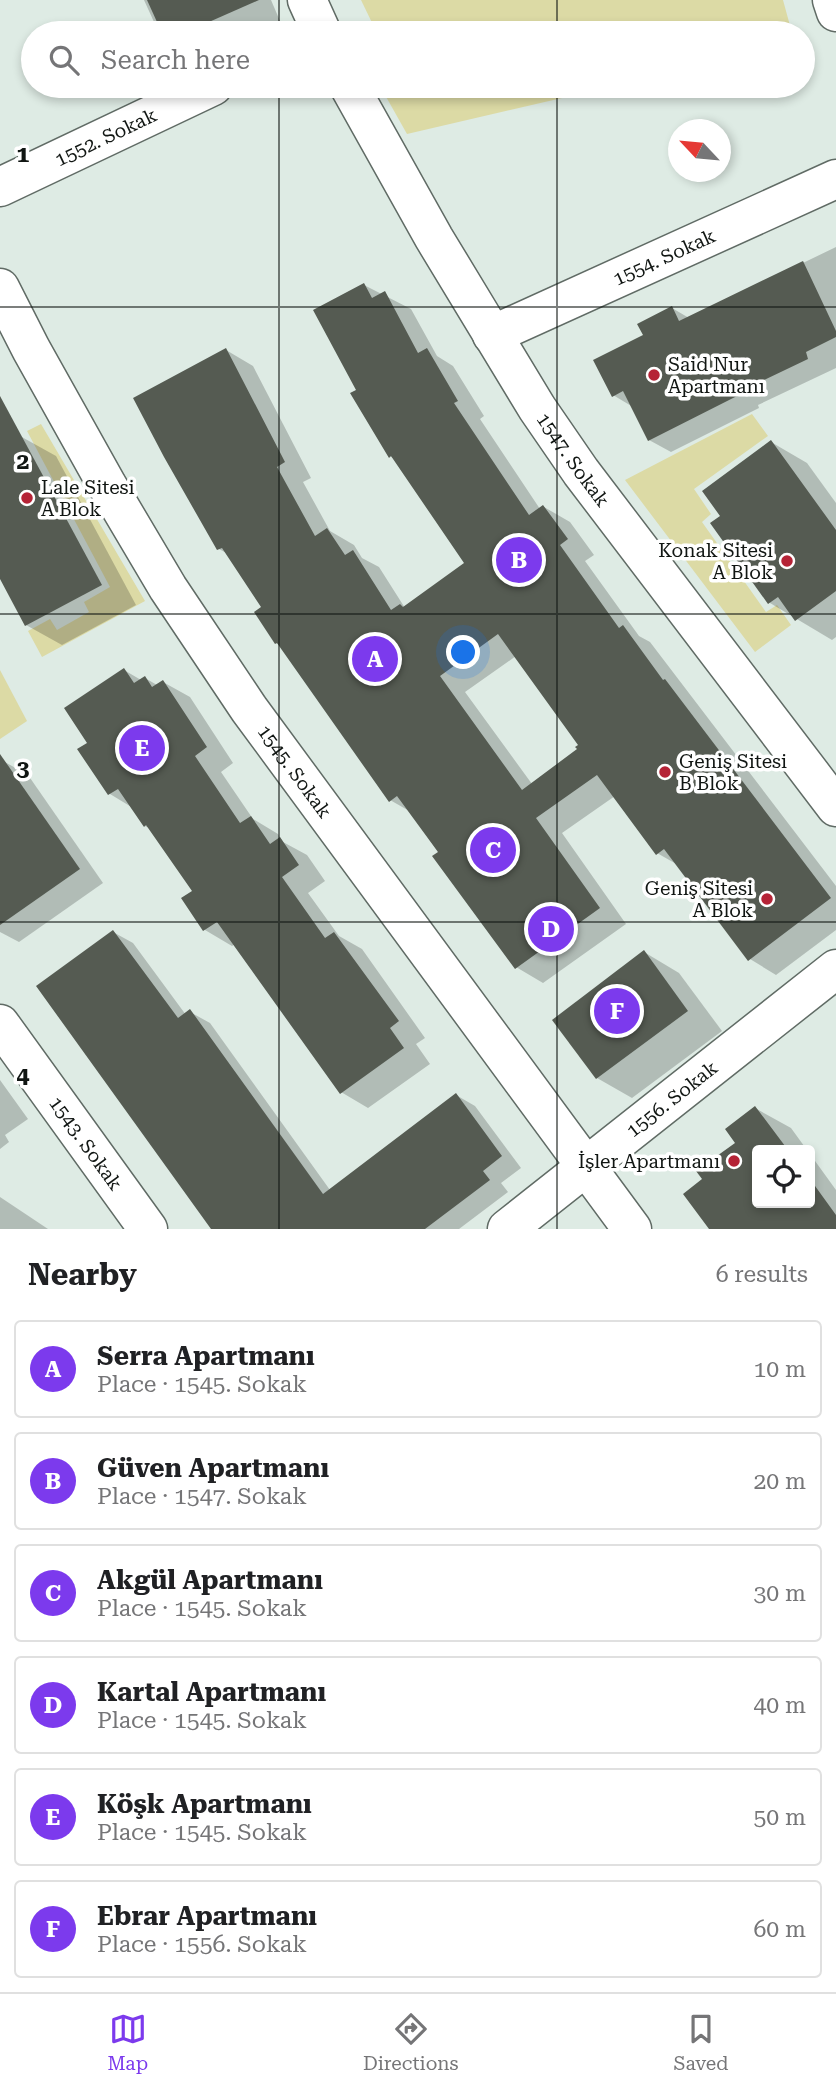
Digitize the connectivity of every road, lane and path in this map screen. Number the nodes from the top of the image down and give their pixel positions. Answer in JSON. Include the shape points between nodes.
{"nodes":[{"id":1,"x":307,"y":0,"type":"edge"},
{"id":2,"x":832,"y":0,"type":"edge"},
{"id":3,"x":836,"y":12,"type":"edge"},
{"id":4,"x":317,"y":21,"type":"edge"},
{"id":5,"x":187,"y":98,"type":"edge"},
{"id":6,"x":356,"y":98,"type":"edge"},
{"id":7,"x":836,"y":179,"type":"edge"},
{"id":8,"x":0,"y":187,"type":"edge"},
{"id":9,"x":0,"y":288,"type":"edge"},
{"id":10,"x":492,"y":335,"type":"junction"},
{"id":11,"x":836,"y":807,"type":"edge"},
{"id":12,"x":836,"y":968,"type":"edge"},
{"id":13,"x":0,"y":1024,"type":"edge"},
{"id":14,"x":587,"y":1167,"type":"junction"},
{"id":15,"x":148,"y":1229,"type":"edge"},
{"id":16,"x":507,"y":1229,"type":"edge"},
{"id":17,"x":632,"y":1229,"type":"edge"}],
"edges":[{"from":1,"to":4,"type":"street"},
{"from":2,"to":3,"type":"street"},
{"from":5,"to":8,"type":"street","name":"1552. Sokak"},
{"from":6,"to":10,"type":"street","name":"1547. Sokak"},
{"from":7,"to":10,"type":"street","name":"1554. Sokak"},
{"from":9,"to":14,"type":"street","name":"1545. Sokak","via":[[100,474],[182,610],[249,709]]},
{"from":10,"to":11,"type":"street","name":"1547. Sokak","via":[[581,472]]},
{"from":12,"to":14,"type":"street","name":"1556. Sokak"},
{"from":13,"to":15,"type":"street","name":"1543. Sokak"},
{"from":14,"to":16,"type":"street","name":"1556. Sokak"},
{"from":14,"to":17,"type":"street","name":"1545. Sokak"}]}
